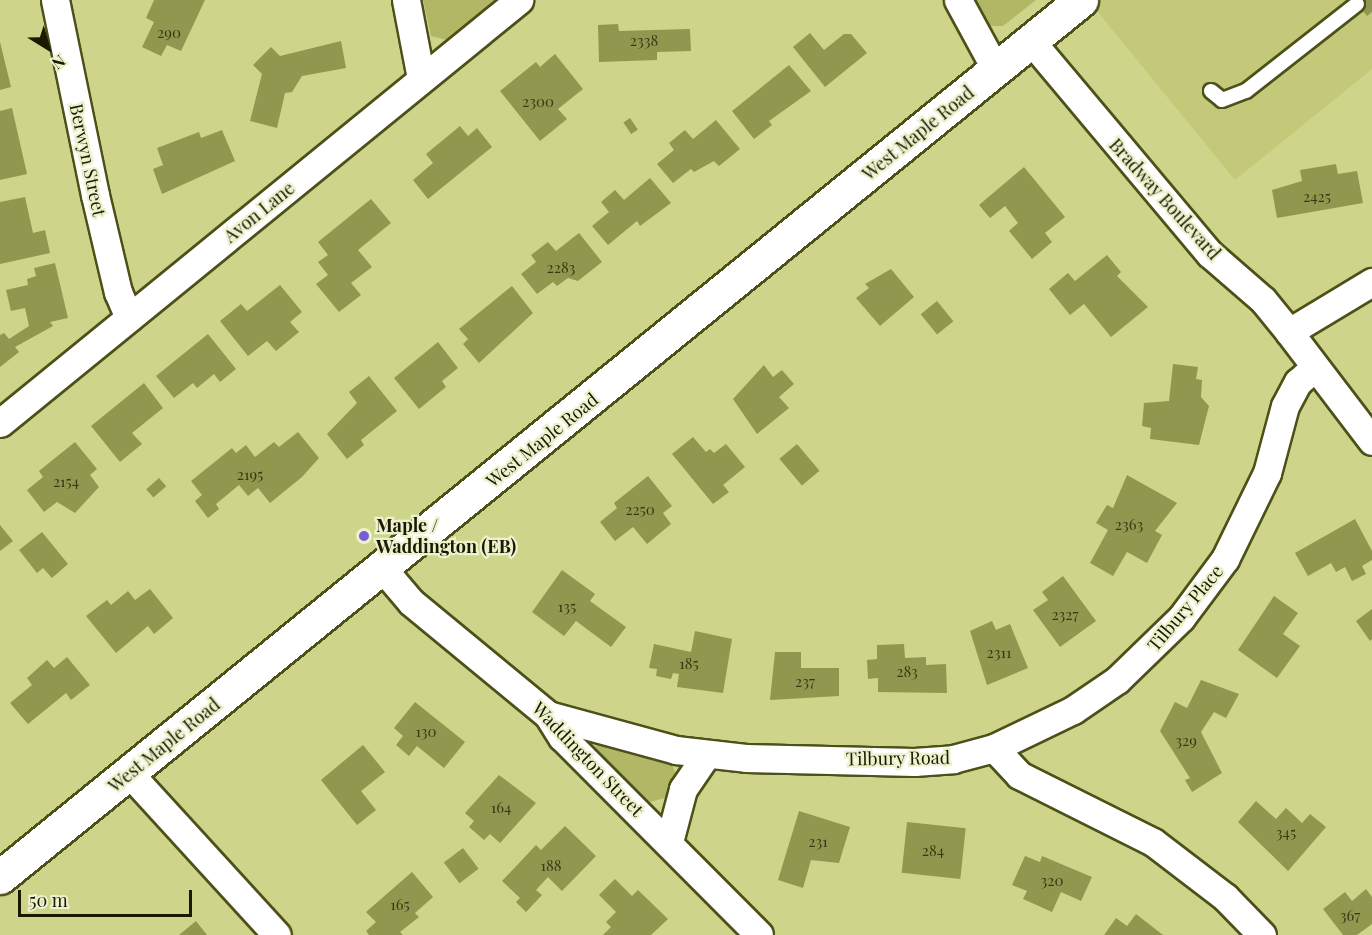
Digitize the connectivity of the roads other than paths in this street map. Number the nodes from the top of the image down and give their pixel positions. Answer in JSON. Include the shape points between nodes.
{"nodes":[{"id":1,"x":55,"y":0,"type":"edge"},
{"id":2,"x":406,"y":0,"type":"edge"},
{"id":3,"x":519,"y":0,"type":"edge"},
{"id":4,"x":958,"y":0,"type":"edge"},
{"id":5,"x":1081,"y":0,"type":"edge"},
{"id":6,"x":1357,"y":4,"type":"dead end"},
{"id":7,"x":1030,"y":41,"type":"junction"},
{"id":8,"x":996,"y":70,"type":"junction"},
{"id":9,"x":421,"y":79,"type":"junction"},
{"id":10,"x":1211,"y":91,"type":"dead end"},
{"id":11,"x":1372,"y":282,"type":"edge"},
{"id":12,"x":129,"y":318,"type":"junction"},
{"id":13,"x":1289,"y":332,"type":"junction"},
{"id":14,"x":1314,"y":368,"type":"junction"},
{"id":15,"x":0,"y":423,"type":"edge"},
{"id":16,"x":1372,"y":441,"type":"edge"},
{"id":17,"x":383,"y":569,"type":"junction"},
{"id":18,"x":548,"y":715,"type":"junction"},
{"id":19,"x":994,"y":748,"type":"junction"},
{"id":20,"x":706,"y":754,"type":"junction"},
{"id":21,"x":129,"y":773,"type":"junction"},
{"id":22,"x":669,"y":842,"type":"junction"},
{"id":23,"x":0,"y":876,"type":"edge"},
{"id":24,"x":277,"y":935,"type":"edge"},
{"id":25,"x":759,"y":935,"type":"edge"},
{"id":26,"x":1262,"y":935,"type":"edge"}],
"edges":[{"from":1,"to":12,"type":"street","name":"Berwyn Street","via":[[95,195],[118,292]]},
{"from":2,"to":9,"type":"street"},
{"from":3,"to":9,"type":"street","name":"Avon Lane"},
{"from":4,"to":8,"type":"street"},
{"from":5,"to":7,"type":"main road","name":"West Maple Road"},
{"from":6,"to":10,"type":"lane","via":[[1246,91],[1222,99]]},
{"from":7,"to":8,"type":"main road","name":"West Maple Road"},
{"from":7,"to":13,"type":"street","name":"Bradway Boulevard","via":[[1210,254],[1263,300]]},
{"from":8,"to":17,"type":"main road","name":"West Maple Road"},
{"from":9,"to":12,"type":"street","name":"Avon Lane"},
{"from":11,"to":13,"type":"street"},
{"from":12,"to":15,"type":"street","name":"Avon Lane"},
{"from":13,"to":14,"type":"street","name":"Bradway Boulevard"},
{"from":14,"to":16,"type":"street","name":"Bradway Boulevard"},
{"from":14,"to":19,"type":"street","name":"Tilbury Place","via":[[1298,382],[1285,406],[1267,473],[1225,559],[1181,618],[1117,680],[1073,710]]},
{"from":17,"to":18,"type":"street","name":"Waddington Street","via":[[411,602]]},
{"from":17,"to":21,"type":"main road","name":"West Maple Road"},
{"from":18,"to":20,"type":"street","name":"Tilbury Road"},
{"from":18,"to":22,"type":"street","name":"Waddington Street","via":[[562,737]]},
{"from":19,"to":20,"type":"street","name":"Tilbury Road","via":[[953,759],[914,762]]},
{"from":19,"to":26,"type":"street","via":[[1019,775],[1153,842],[1225,897]]},
{"from":20,"to":22,"type":"street","via":[[682,789]]},
{"from":21,"to":23,"type":"main road","name":"West Maple Road"},
{"from":21,"to":24,"type":"street"},
{"from":22,"to":25,"type":"street","name":"Waddington Street"}]}
